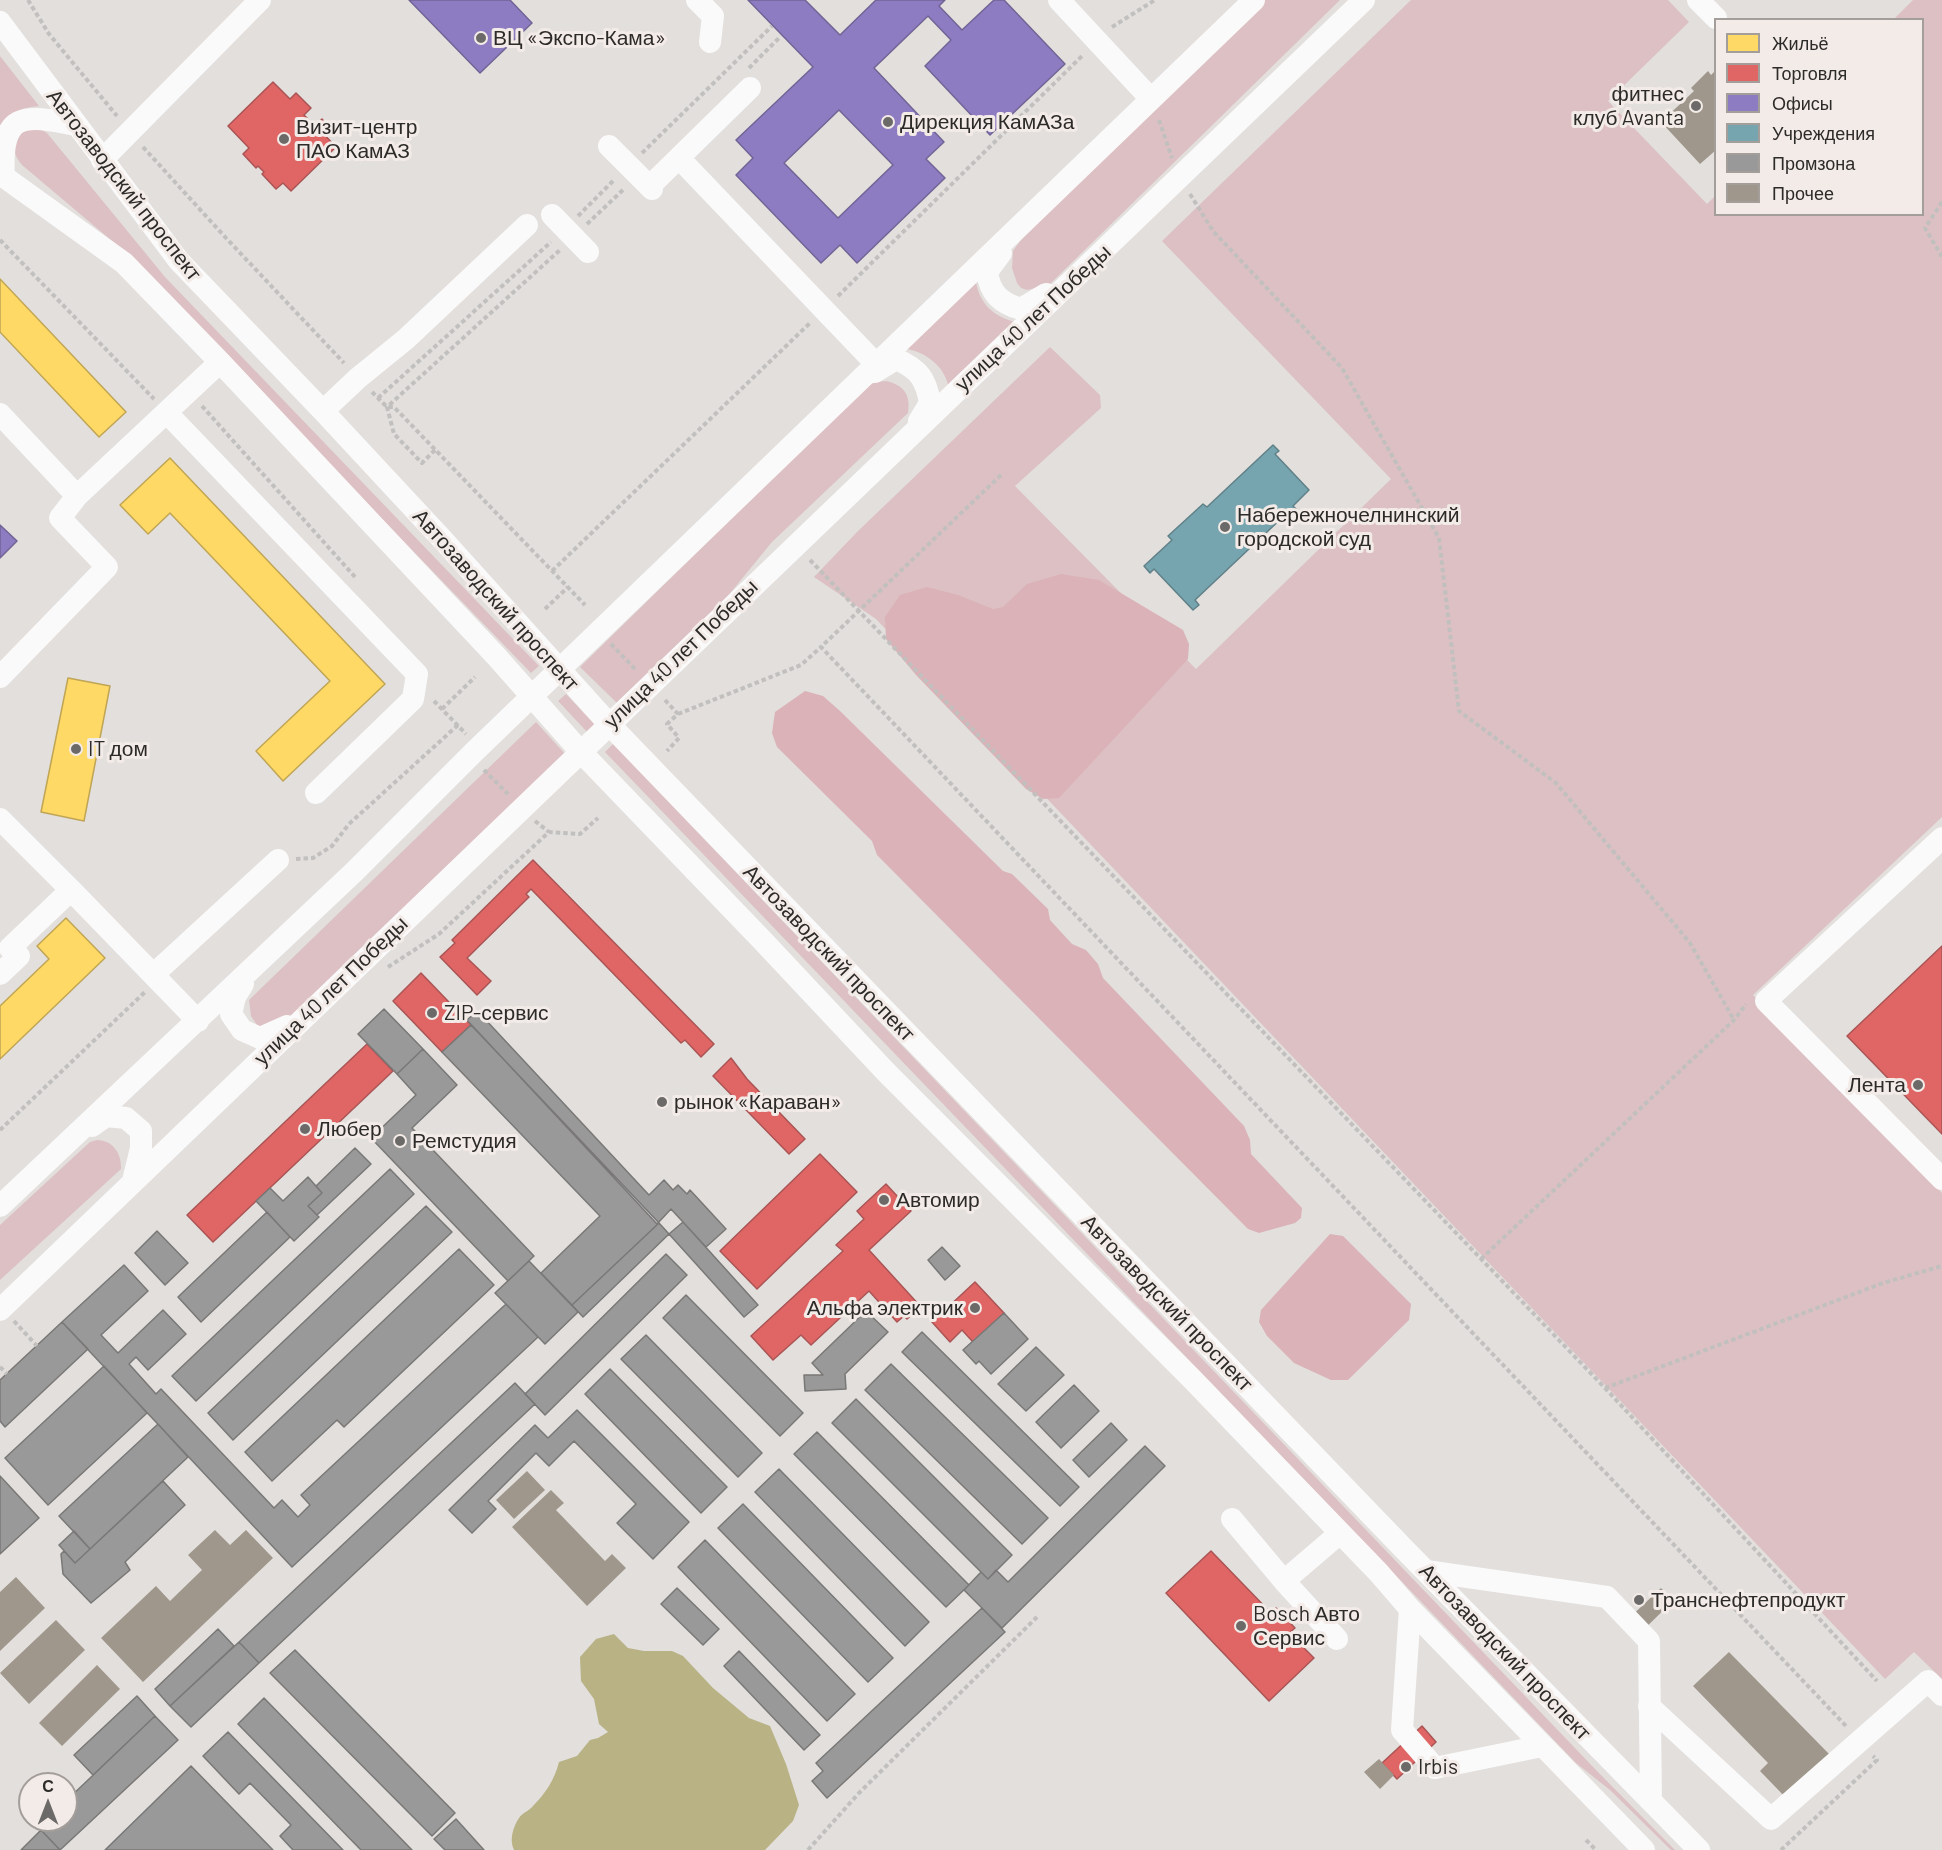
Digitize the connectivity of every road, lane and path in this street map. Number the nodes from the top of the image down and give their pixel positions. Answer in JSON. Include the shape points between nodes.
{"nodes":[{"id":1,"x":28,"y":0,"type":"edge"},
{"id":2,"x":260,"y":0,"type":"edge"},
{"id":3,"x":1059,"y":0,"type":"edge"},
{"id":4,"x":1254,"y":0,"type":"edge"},
{"id":5,"x":1364,"y":0,"type":"edge"},
{"id":6,"x":1698,"y":0,"type":"edge"},
{"id":7,"x":702,"y":2,"type":"edge"},
{"id":8,"x":1716,"y":18,"type":"edge"},
{"id":9,"x":0,"y":22,"type":"edge"},
{"id":10,"x":710,"y":42,"type":"dead end"},
{"id":11,"x":750,"y":88,"type":"dead end"},
{"id":12,"x":1151,"y":99,"type":"junction"},
{"id":13,"x":76,"y":125,"type":"junction"},
{"id":14,"x":130,"y":132,"type":"junction"},
{"id":15,"x":609,"y":146,"type":"dead end"},
{"id":16,"x":679,"y":158,"type":"junction"},
{"id":17,"x":102,"y":160,"type":"junction"},
{"id":18,"x":2,"y":176,"type":"edge"},
{"id":19,"x":1179,"y":177,"type":"junction"},
{"id":20,"x":1942,"y":202,"type":"edge"},
{"id":21,"x":552,"y":215,"type":"dead end"},
{"id":22,"x":1023,"y":222,"type":"junction"},
{"id":23,"x":527,"y":225,"type":"dead end"},
{"id":24,"x":0,"y":240,"type":"edge"},
{"id":25,"x":588,"y":252,"type":"dead end"},
{"id":26,"x":1942,"y":259,"type":"edge"},
{"id":27,"x":1076,"y":276,"type":"junction"},
{"id":28,"x":220,"y":362,"type":"junction"},
{"id":29,"x":876,"y":364,"type":"junction"},
{"id":30,"x":358,"y":378,"type":"junction"},
{"id":31,"x":858,"y":382,"type":"junction"},
{"id":32,"x":387,"y":407,"type":"junction"},
{"id":33,"x":323,"y":411,"type":"junction"},
{"id":34,"x":167,"y":413,"type":"junction"},
{"id":35,"x":0,"y":414,"type":"edge"},
{"id":36,"x":910,"y":435,"type":"junction"},
{"id":37,"x":435,"y":450,"type":"junction"},
{"id":38,"x":1001,"y":475,"type":"dead end"},
{"id":39,"x":77,"y":496,"type":"junction"},
{"id":40,"x":807,"y":558,"type":"dead end"},
{"id":41,"x":568,"y":586,"type":"junction"},
{"id":42,"x":585,"y":605,"type":"dead end"},
{"id":43,"x":545,"y":609,"type":"dead end"},
{"id":44,"x":858,"y":612,"type":"junction"},
{"id":45,"x":604,"y":637,"type":"dead end"},
{"id":46,"x":821,"y":646,"type":"junction"},
{"id":47,"x":560,"y":670,"type":"junction"},
{"id":48,"x":639,"y":673,"type":"dead end"},
{"id":49,"x":0,"y":677,"type":"edge"},
{"id":50,"x":476,"y":677,"type":"dead end"},
{"id":51,"x":532,"y":697,"type":"junction"},
{"id":52,"x":665,"y":700,"type":"dead end"},
{"id":53,"x":678,"y":714,"type":"junction"},
{"id":54,"x":609,"y":724,"type":"junction"},
{"id":55,"x":458,"y":725,"type":"junction"},
{"id":56,"x":469,"y":736,"type":"dead end"},
{"id":57,"x":667,"y":751,"type":"dead end"},
{"id":58,"x":580,"y":752,"type":"junction"},
{"id":59,"x":477,"y":763,"type":"dead end"},
{"id":60,"x":316,"y":793,"type":"dead end"},
{"id":61,"x":508,"y":794,"type":"dead end"},
{"id":62,"x":530,"y":817,"type":"dead end"},
{"id":63,"x":598,"y":818,"type":"dead end"},
{"id":64,"x":0,"y":819,"type":"edge"},
{"id":65,"x":549,"y":832,"type":"junction"},
{"id":66,"x":1942,"y":838,"type":"edge"},
{"id":67,"x":278,"y":860,"type":"joint"},
{"id":68,"x":71,"y":890,"type":"junction"},
{"id":69,"x":253,"y":967,"type":"junction"},
{"id":70,"x":0,"y":974,"type":"edge"},
{"id":71,"x":154,"y":974,"type":"junction"},
{"id":72,"x":378,"y":974,"type":"dead end"},
{"id":73,"x":1766,"y":1000,"type":"junction"},
{"id":74,"x":302,"y":1020,"type":"junction"},
{"id":75,"x":1734,"y":1020,"type":"junction"},
{"id":76,"x":198,"y":1021,"type":"junction"},
{"id":77,"x":0,"y":1130,"type":"edge"},
{"id":78,"x":68,"y":1142,"type":"junction"},
{"id":79,"x":1942,"y":1179,"type":"edge"},
{"id":80,"x":132,"y":1182,"type":"junction"},
{"id":81,"x":0,"y":1206,"type":"edge"},
{"id":82,"x":1481,"y":1259,"type":"junction"},
{"id":83,"x":1942,"y":1266,"type":"edge"},
{"id":84,"x":7,"y":1315,"type":"edge"},
{"id":85,"x":37,"y":1346,"type":"dead end"},
{"id":86,"x":0,"y":1367,"type":"edge"},
{"id":87,"x":7,"y":1374,"type":"dead end"},
{"id":88,"x":1605,"y":1388,"type":"junction"},
{"id":89,"x":1232,"y":1519,"type":"dead end"},
{"id":90,"x":1340,"y":1533,"type":"junction"},
{"id":91,"x":1405,"y":1550,"type":"junction"},
{"id":92,"x":1426,"y":1571,"type":"junction"},
{"id":93,"x":1379,"y":1573,"type":"junction"},
{"id":94,"x":1284,"y":1581,"type":"junction"},
{"id":95,"x":1410,"y":1609,"type":"junction"},
{"id":96,"x":1037,"y":1617,"type":"dead end"},
{"id":97,"x":1336,"y":1639,"type":"dead end"},
{"id":98,"x":1877,"y":1681,"type":"dead end"},
{"id":99,"x":1942,"y":1695,"type":"edge"},
{"id":100,"x":1649,"y":1706,"type":"junction"},
{"id":101,"x":1861,"y":1742,"type":"junction"},
{"id":102,"x":1542,"y":1746,"type":"junction"},
{"id":103,"x":1651,"y":1801,"type":"junction"},
{"id":104,"x":1586,"y":1840,"type":"dead end"},
{"id":105,"x":1692,"y":1846,"type":"edge"},
{"id":106,"x":808,"y":1850,"type":"edge"},
{"id":107,"x":1596,"y":1850,"type":"edge"},
{"id":108,"x":1644,"y":1850,"type":"edge"},
{"id":109,"x":1781,"y":1850,"type":"edge"}],
"edges":[{"from":1,"to":14,"type":"path","via":[[49,34]]},
{"from":2,"to":14,"type":"street"},
{"from":3,"to":12,"type":"street"},
{"from":4,"to":12,"type":"street"},
{"from":5,"to":19,"type":"street","name":"улица 40 лет Победы"},
{"from":6,"to":8,"type":"street"},
{"from":7,"to":10,"type":"street","via":[[713,16]]},
{"from":9,"to":13,"type":"street","name":"Автозаводский проспект"},
{"from":11,"to":16,"type":"street"},
{"from":12,"to":19,"type":"path"},
{"from":12,"to":22,"type":"street"},
{"from":13,"to":17,"type":"street","name":"Автозаводский проспект"},
{"from":13,"to":18,"type":"street","via":[[41,117],[16,123],[4,142]]},
{"from":14,"to":17,"type":"street"},
{"from":14,"to":30,"type":"path"},
{"from":15,"to":16,"type":"street","via":[[651,187]]},
{"from":16,"to":29,"type":"street"},
{"from":17,"to":33,"type":"street","name":"Автозаводский проспект","via":[[179,261]]},
{"from":18,"to":28,"type":"street","name":"Автозаводский проспект","via":[[123,262]]},
{"from":19,"to":27,"type":"street","name":"улица 40 лет Победы"},
{"from":19,"to":75,"type":"path","via":[[1214,231],[1342,368],[1439,538],[1459,711],[1556,783],[1690,943]]},
{"from":20,"to":26,"type":"path","via":[[1925,228]]},
{"from":21,"to":25,"type":"street"},
{"from":22,"to":27,"type":"street","via":[[987,272],[996,297],[1021,309]]},
{"from":22,"to":29,"type":"street"},
{"from":23,"to":30,"type":"street","via":[[406,339]]},
{"from":24,"to":34,"type":"path"},
{"from":27,"to":36,"type":"street","name":"улица 40 лет Победы"},
{"from":28,"to":34,"type":"street"},
{"from":28,"to":51,"type":"street","name":"Автозаводский проспект"},
{"from":29,"to":31,"type":"street"},
{"from":30,"to":32,"type":"path"},
{"from":30,"to":33,"type":"street"},
{"from":31,"to":36,"type":"street","via":[[896,359],[920,374],[928,387],[930,403]]},
{"from":31,"to":47,"type":"street"},
{"from":32,"to":37,"type":"path","via":[[394,407]]},
{"from":32,"to":37,"type":"path","via":[[394,435],[422,463]]},
{"from":33,"to":47,"type":"street","name":"Автозаводский проспект"},
{"from":34,"to":39,"type":"street"},
{"from":34,"to":60,"type":"street","via":[[417,674],[413,699]]},
{"from":35,"to":39,"type":"street"},
{"from":36,"to":54,"type":"street","name":"улица 40 лет Победы"},
{"from":37,"to":41,"type":"path"},
{"from":38,"to":44,"type":"path"},
{"from":39,"to":49,"type":"street","via":[[60,518],[108,567]]},
{"from":40,"to":44,"type":"path"},
{"from":41,"to":42,"type":"path"},
{"from":41,"to":43,"type":"path"},
{"from":44,"to":46,"type":"path"},
{"from":44,"to":82,"type":"path"},
{"from":45,"to":48,"type":"path"},
{"from":46,"to":53,"type":"path","via":[[801,664]]},
{"from":46,"to":101,"type":"path"},
{"from":47,"to":51,"type":"street"},
{"from":47,"to":54,"type":"street","name":"Автозаводский проспект"},
{"from":50,"to":55,"type":"path","via":[[442,710]]},
{"from":51,"to":58,"type":"street","name":"Автозаводский проспект"},
{"from":51,"to":69,"type":"street"},
{"from":52,"to":53,"type":"path"},
{"from":53,"to":57,"type":"path","via":[[667,724],[679,738]]},
{"from":54,"to":58,"type":"street","name":"улица 40 лет Победы"},
{"from":54,"to":91,"type":"street","name":"Автозаводский проспект"},
{"from":55,"to":56,"type":"path"},
{"from":55,"to":67,"type":"path","via":[[349,825],[332,846],[313,858]]},
{"from":58,"to":74,"type":"street","name":"улица 40 лет Победы"},
{"from":58,"to":90,"type":"street","name":"Автозаводский проспект","via":[[886,1072]]},
{"from":59,"to":61,"type":"path"},
{"from":62,"to":65,"type":"path"},
{"from":63,"to":65,"type":"path","via":[[580,834]]},
{"from":64,"to":68,"type":"street"},
{"from":65,"to":72,"type":"path","via":[[439,934]]},
{"from":66,"to":73,"type":"street"},
{"from":67,"to":71,"type":"street"},
{"from":68,"to":70,"type":"street","via":[[10,948],[18,956]]},
{"from":68,"to":71,"type":"street"},
{"from":69,"to":74,"type":"street","via":[[235,997],[231,1014],[242,1030],[260,1038]]},
{"from":69,"to":76,"type":"street"},
{"from":71,"to":76,"type":"street"},
{"from":71,"to":77,"type":"path","via":[[145,993]]},
{"from":73,"to":75,"type":"path","via":[[1753,995]]},
{"from":73,"to":79,"type":"street"},
{"from":74,"to":80,"type":"street","name":"улица 40 лет Победы"},
{"from":75,"to":82,"type":"path"},
{"from":76,"to":78,"type":"street"},
{"from":78,"to":80,"type":"street","via":[[106,1116],[126,1118],[141,1131]]},
{"from":78,"to":81,"type":"street"},
{"from":80,"to":84,"type":"street","name":"улица 40 лет Победы"},
{"from":82,"to":88,"type":"path"},
{"from":83,"to":88,"type":"path","via":[[1883,1283]]},
{"from":84,"to":85,"type":"path"},
{"from":86,"to":87,"type":"path"},
{"from":88,"to":98,"type":"path"},
{"from":89,"to":94,"type":"street"},
{"from":90,"to":93,"type":"street","name":"Автозаводский проспект"},
{"from":90,"to":94,"type":"street"},
{"from":91,"to":92,"type":"street","name":"Автозаводский проспект"},
{"from":91,"to":93,"type":"street","via":[[1405,1570],[1395,1575]]},
{"from":92,"to":100,"type":"street","via":[[1607,1597],[1649,1641]]},
{"from":92,"to":103,"type":"street","name":"Автозаводский проспект"},
{"from":93,"to":95,"type":"street","name":"Автозаводский проспект"},
{"from":94,"to":97,"type":"street"},
{"from":95,"to":102,"type":"street","name":"Автозаводский проспект"},
{"from":95,"to":102,"type":"street","via":[[1402,1730],[1436,1768]]},
{"from":96,"to":106,"type":"path","via":[[860,1792]]},
{"from":99,"to":101,"type":"street","via":[[1928,1681]]},
{"from":100,"to":101,"type":"street","via":[[1772,1819]]},
{"from":100,"to":103,"type":"street"},
{"from":101,"to":109,"type":"path","via":[[1877,1760]]},
{"from":102,"to":108,"type":"street","name":"Автозаводский проспект"},
{"from":103,"to":105,"type":"street","name":"Автозаводский проспект"},
{"from":104,"to":107,"type":"path"}]}
